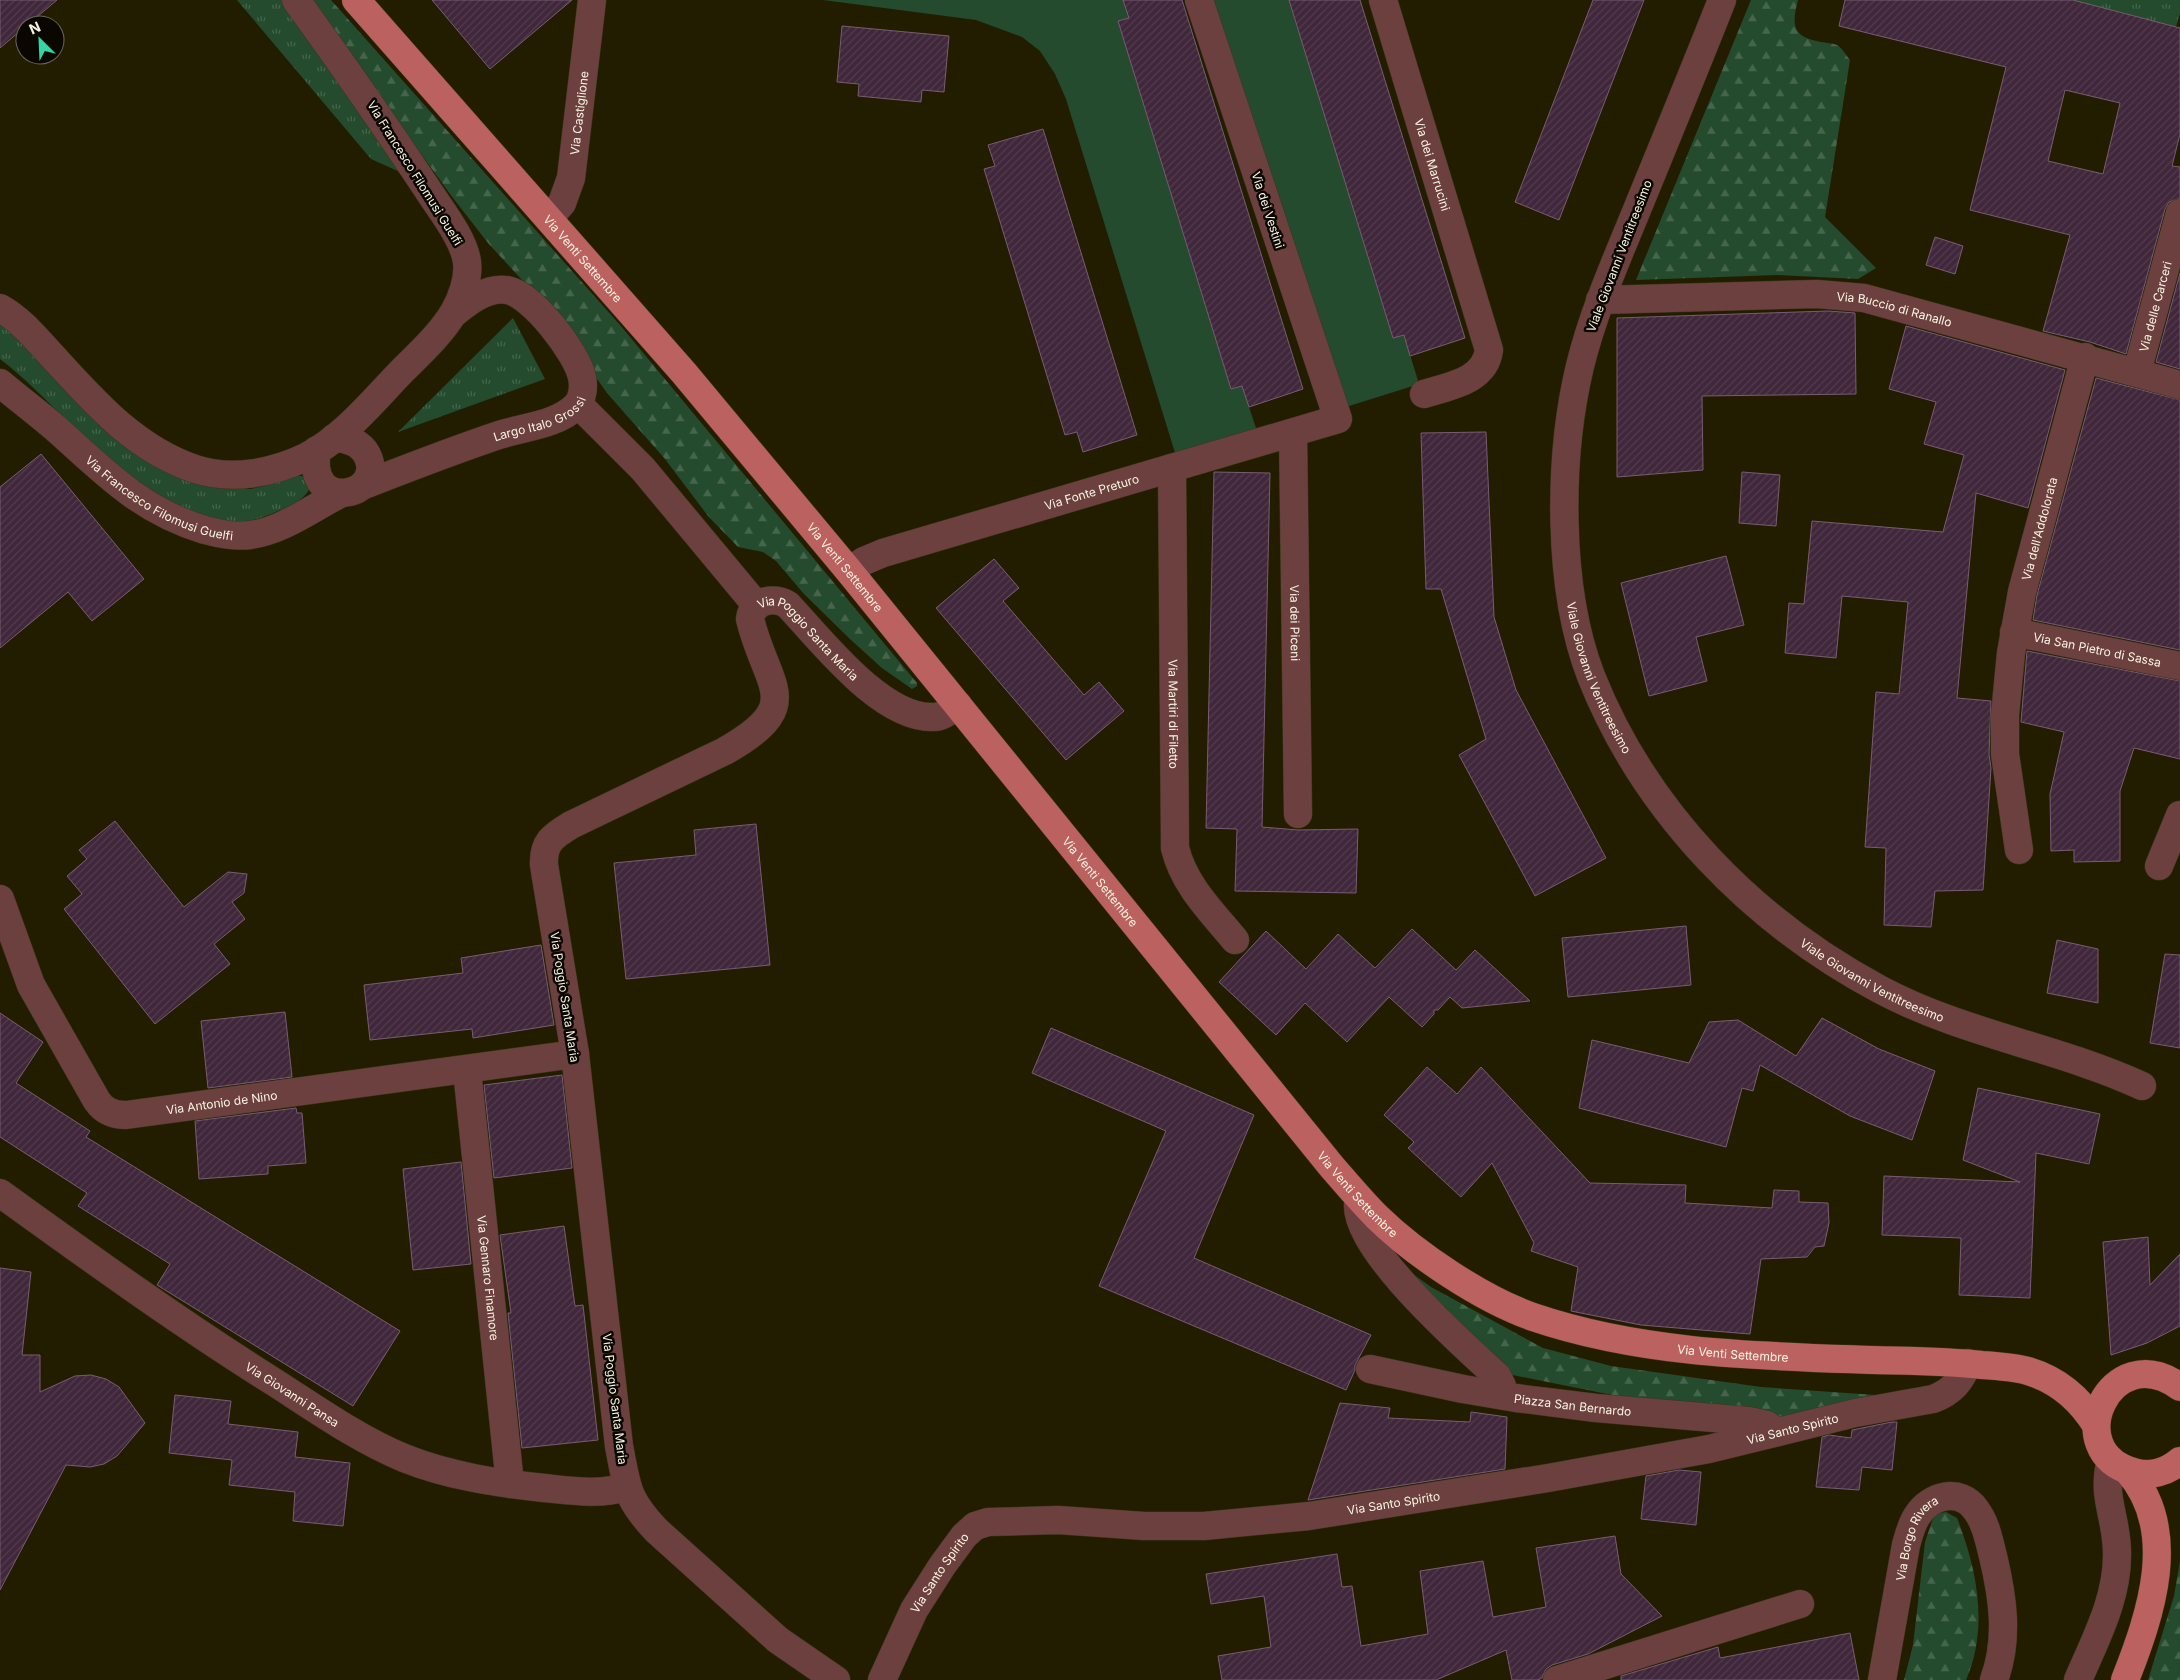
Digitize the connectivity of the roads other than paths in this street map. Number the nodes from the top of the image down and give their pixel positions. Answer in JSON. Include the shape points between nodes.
{"nodes":[{"id":1,"x":296,"y":0,"type":"edge"},
{"id":2,"x":356,"y":0,"type":"edge"},
{"id":3,"x":592,"y":0,"type":"edge"},
{"id":4,"x":1199,"y":0,"type":"edge"},
{"id":5,"x":1382,"y":0,"type":"edge"},
{"id":6,"x":1722,"y":0,"type":"edge"},
{"id":7,"x":2180,"y":213,"type":"edge"},
{"id":8,"x":550,"y":218,"type":"junction"},
{"id":9,"x":1600,"y":300,"type":"junction"},
{"id":10,"x":0,"y":308,"type":"edge"},
{"id":11,"x":453,"y":314,"type":"junction"},
{"id":12,"x":2085,"y":357,"type":"junction"},
{"id":13,"x":2137,"y":372,"type":"junction"},
{"id":14,"x":0,"y":382,"type":"edge"},
{"id":15,"x":2180,"y":385,"type":"edge"},
{"id":16,"x":1424,"y":394,"type":"dead end"},
{"id":17,"x":578,"y":404,"type":"junction"},
{"id":18,"x":1338,"y":420,"type":"joint"},
{"id":19,"x":1293,"y":433,"type":"junction"},
{"id":20,"x":326,"y":444,"type":"junction"},
{"id":21,"x":1172,"y":468,"type":"junction"},
{"id":22,"x":352,"y":490,"type":"junction"},
{"id":23,"x":849,"y":570,"type":"junction"},
{"id":24,"x":757,"y":606,"type":"junction"},
{"id":25,"x":2014,"y":632,"type":"junction"},
{"id":26,"x":2180,"y":666,"type":"edge"},
{"id":27,"x":958,"y":705,"type":"junction"},
{"id":28,"x":1298,"y":814,"type":"dead end"},
{"id":29,"x":2180,"y":815,"type":"edge"},
{"id":30,"x":2019,"y":850,"type":"dead end"},
{"id":31,"x":2160,"y":866,"type":"dead end"},
{"id":32,"x":0,"y":899,"type":"edge"},
{"id":33,"x":1235,"y":940,"type":"dead end"},
{"id":34,"x":575,"y":1054,"type":"junction"},
{"id":35,"x":467,"y":1070,"type":"junction"},
{"id":36,"x":2142,"y":1086,"type":"dead end"},
{"id":37,"x":0,"y":1193,"type":"edge"},
{"id":38,"x":1359,"y":1198,"type":"junction"},
{"id":39,"x":1968,"y":1363,"type":"junction"},
{"id":40,"x":1370,"y":1369,"type":"dead end"},
{"id":41,"x":2177,"y":1382,"type":"edge"},
{"id":42,"x":2058,"y":1384,"type":"junction"},
{"id":43,"x":2117,"y":1384,"type":"junction"},
{"id":44,"x":1502,"y":1396,"type":"junction"},
{"id":45,"x":2096,"y":1425,"type":"junction"},
{"id":46,"x":1777,"y":1432,"type":"junction"},
{"id":47,"x":2178,"y":1463,"type":"edge"},
{"id":48,"x":2120,"y":1465,"type":"junction"},
{"id":49,"x":510,"y":1484,"type":"junction"},
{"id":50,"x":627,"y":1487,"type":"junction"},
{"id":51,"x":2159,"y":1532,"type":"junction"},
{"id":52,"x":1800,"y":1604,"type":"dead end"},
{"id":53,"x":836,"y":1680,"type":"edge"},
{"id":54,"x":882,"y":1680,"type":"edge"},
{"id":55,"x":1557,"y":1680,"type":"edge"},
{"id":56,"x":1882,"y":1680,"type":"edge"},
{"id":57,"x":1994,"y":1680,"type":"edge"},
{"id":58,"x":2078,"y":1680,"type":"edge"},
{"id":59,"x":2125,"y":1680,"type":"edge"}],
"edges":[{"from":1,"to":11,"type":"street","name":"Via Francesco Filomusi Guelfi","via":[[375,109],[457,237],[467,261],[467,270],[463,292]]},
{"from":2,"to":8,"type":"main road","name":"Via Venti Settembre"},
{"from":3,"to":8,"type":"street","name":"Via Castiglione","via":[[571,178],[562,203]]},
{"from":4,"to":18,"type":"street","name":"Via dei Vestini"},
{"from":5,"to":16,"type":"street","name":"Via dei Marrucini","via":[[1489,350],[1482,370],[1469,379]]},
{"from":6,"to":9,"type":"street","name":"Viale Giovanni Ventitreesimo"},
{"from":7,"to":13,"type":"street","name":"Via delle Carceri"},
{"from":8,"to":23,"type":"main road","name":"Via Venti Settembre"},
{"from":9,"to":12,"type":"street","name":"Via Buccio di Ranallo","via":[[1797,294],[1864,298]]},
{"from":9,"to":36,"type":"street","name":"Viale Giovanni Ventitreesimo","via":[[1572,405],[1564,487],[1566,552],[1577,630],[1591,675],[1634,764],[1700,853],[1741,892],[1791,932],[1844,968],[1930,1014],[2065,1056]]},
{"from":10,"to":20,"type":"street","name":"Via Francesco Filomusi Guelfi","via":[[17,317],[113,420],[138,440],[177,462],[222,474],[253,474],[279,468]]},
{"from":11,"to":17,"type":"street","name":"Largo Italo Grossi","via":[[480,295],[498,290],[520,294],[540,311],[571,354],[582,376],[583,387]]},
{"from":11,"to":20,"type":"street","name":"Via Francesco Filomusi Guelfi","via":[[428,345]]},
{"from":12,"to":13,"type":"street","name":"Via Buccio di Ranallo"},
{"from":12,"to":25,"type":"street","name":"Via dell'Addolorata","via":[[2024,583]]},
{"from":13,"to":15,"type":"street","name":"Via Buccio di Ranallo"},
{"from":14,"to":22,"type":"street","name":"Via Francesco Filomusi Guelfi","via":[[120,487],[147,505],[187,524],[221,534],[252,535],[273,529]]},
{"from":17,"to":22,"type":"street","name":"Largo Italo Grossi","via":[[555,419],[498,436]]},
{"from":17,"to":24,"type":"street","via":[[643,469]]},
{"from":18,"to":19,"type":"street","name":"Via Fonte Preturo"},
{"from":19,"to":21,"type":"street","name":"Via Fonte Preturo"},
{"from":19,"to":28,"type":"street","name":"Via dei Piceni"},
{"from":20,"to":22,"type":"street","via":[[316,460],[319,479],[324,486]]},
{"from":20,"to":22,"type":"street","via":[[351,441],[365,451],[370,468]]},
{"from":21,"to":23,"type":"street","name":"Via Fonte Preturo","via":[[883,553]]},
{"from":21,"to":33,"type":"street","name":"Via Martiri di Filetto","via":[[1175,848],[1186,880]]},
{"from":23,"to":27,"type":"main road","name":"Via Venti Settembre"},
{"from":24,"to":27,"type":"street","name":"Via Poggio Santa Maria","via":[[771,600],[788,605],[865,685],[896,707],[934,717]]},
{"from":24,"to":34,"type":"street","name":"Via Poggio Santa Maria","via":[[750,619],[776,694],[774,709],[762,727],[725,751],[571,825],[551,839],[544,851]]},
{"from":25,"to":26,"type":"street","name":"Via San Pietro di Sassa"},
{"from":25,"to":30,"type":"street","name":"Via dell'Addolorata","via":[[2006,702],[2005,754]]},
{"from":27,"to":38,"type":"main road","name":"Via Venti Settembre"},
{"from":29,"to":31,"type":"street"},
{"from":32,"to":35,"type":"street","name":"Via Antonio de Nino","via":[[38,1000],[97,1101],[112,1113],[126,1115]]},
{"from":34,"to":35,"type":"street","name":"Via Antonio de Nino"},
{"from":34,"to":50,"type":"street","name":"Via Poggio Santa Maria","via":[[619,1446]]},
{"from":35,"to":49,"type":"street","name":"Via Gennaro Finamore"},
{"from":37,"to":49,"type":"street","name":"Via Giovanni Pansa","via":[[118,1279],[253,1369],[381,1448],[429,1466]]},
{"from":38,"to":39,"type":"main road","name":"Via Venti Settembre","via":[[1378,1218],[1442,1268],[1502,1304],[1564,1326],[1686,1350]]},
{"from":38,"to":44,"type":"street","via":[[1362,1222],[1382,1257],[1442,1325],[1496,1376],[1502,1386]]},
{"from":39,"to":42,"type":"main road","name":"Via Venti Settembre","via":[[2016,1368]]},
{"from":39,"to":46,"type":"street","name":"Via Santo Spirito","via":[[1963,1377],[1945,1395]]},
{"from":40,"to":44,"type":"street","name":"Piazza San Bernardo"},
{"from":41,"to":43,"type":"main road","via":[[2139,1375]]},
{"from":42,"to":43,"type":"main road","name":"Via Venti Settembre","via":[[2084,1387]]},
{"from":42,"to":45,"type":"main road","name":"Via Venti Settembre","via":[[2080,1403]]},
{"from":43,"to":45,"type":"main road","via":[[2102,1401]]},
{"from":44,"to":46,"type":"street","name":"Piazza San Bernardo","via":[[1749,1421],[1767,1425]]},
{"from":45,"to":48,"type":"main road","name":"Via Venti Settembre","via":[[2098,1438]]},
{"from":46,"to":54,"type":"street","name":"Via Santo Spirito","via":[[1709,1449],[1309,1516],[1204,1526],[1058,1520],[998,1520],[981,1524],[964,1536],[926,1590]]},
{"from":47,"to":48,"type":"main road","via":[[2145,1475]]},
{"from":47,"to":51,"type":"main road","via":[[2161,1500]]},
{"from":48,"to":51,"type":"main road","via":[[2136,1478],[2153,1509]]},
{"from":48,"to":58,"type":"street","via":[[2106,1486],[2117,1538],[2116,1574],[2104,1617]]},
{"from":49,"to":50,"type":"street","name":"Via Giovanni Pansa","via":[[594,1493]]},
{"from":50,"to":53,"type":"street","name":"Via Poggio Santa Maria","via":[[639,1512],[656,1530],[778,1640]]},
{"from":51,"to":59,"type":"main road","via":[[2161,1566],[2155,1599]]},
{"from":52,"to":55,"type":"street"},
{"from":56,"to":57,"type":"street","name":"Via Borgo Rivera","via":[[1911,1528],[1930,1502],[1956,1496],[1971,1504],[1983,1522],[2003,1604],[2004,1628]]}]}
